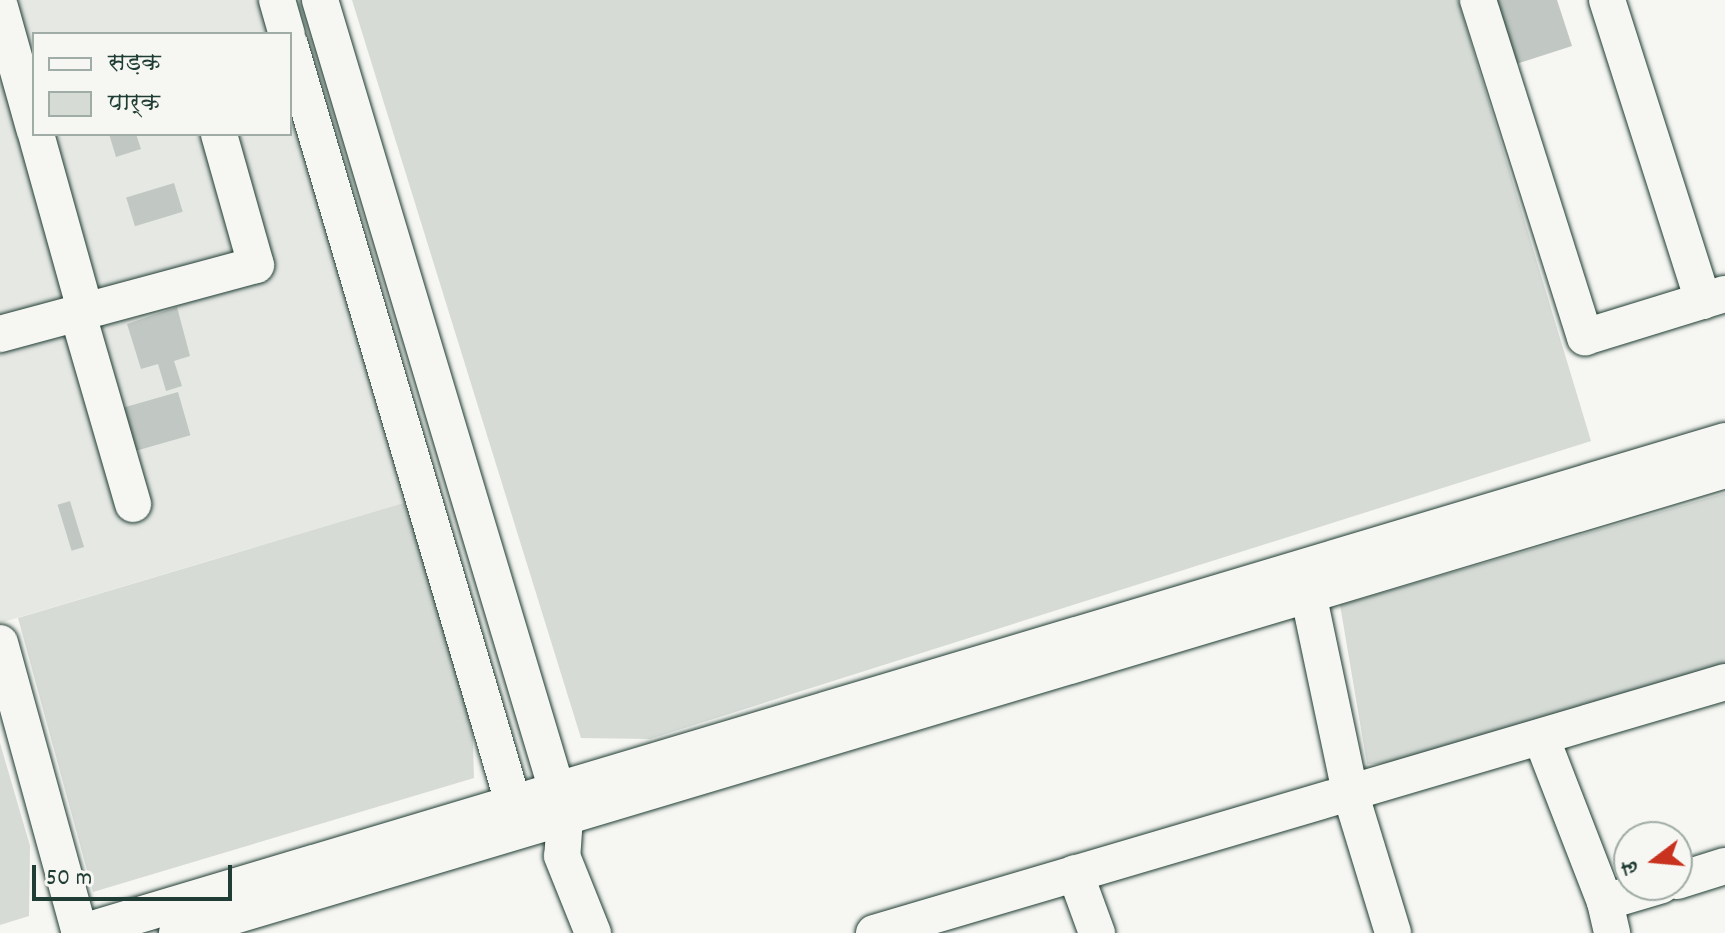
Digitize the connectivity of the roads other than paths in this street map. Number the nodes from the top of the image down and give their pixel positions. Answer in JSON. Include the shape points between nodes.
{"nodes":[{"id":1,"x":277,"y":0,"type":"edge"},
{"id":2,"x":320,"y":0,"type":"edge"},
{"id":3,"x":1478,"y":0,"type":"edge"},
{"id":4,"x":1615,"y":2,"type":"edge"},
{"id":5,"x":0,"y":7,"type":"edge"},
{"id":6,"x":286,"y":32,"type":"edge"},
{"id":7,"x":292,"y":52,"type":"edge"},
{"id":8,"x":32,"y":121,"type":"edge"},
{"id":9,"x":37,"y":136,"type":"edge"},
{"id":10,"x":220,"y":136,"type":"edge"},
{"id":11,"x":1714,"y":298,"type":"edge"},
{"id":12,"x":81,"y":310,"type":"junction"},
{"id":13,"x":0,"y":334,"type":"edge"},
{"id":14,"x":1725,"y":441,"type":"edge"},
{"id":15,"x":1725,"y":470,"type":"edge"},
{"id":16,"x":133,"y":504,"type":"dead end"},
{"id":17,"x":1305,"y":581,"type":"junction"},
{"id":18,"x":0,"y":643,"type":"edge"},
{"id":19,"x":1725,"y":682,"type":"edge"},
{"id":20,"x":1541,"y":737,"type":"junction"},
{"id":21,"x":1350,"y":792,"type":"junction"},
{"id":22,"x":559,"y":802,"type":"junction"},
{"id":23,"x":518,"y":817,"type":"junction"},
{"id":24,"x":562,"y":856,"type":"junction"},
{"id":25,"x":1725,"y":866,"type":"edge"},
{"id":26,"x":1075,"y":873,"type":"junction"},
{"id":27,"x":1693,"y":876,"type":"edge"},
{"id":28,"x":1636,"y":901,"type":"edge"},
{"id":29,"x":1609,"y":917,"type":"edge"},
{"id":30,"x":79,"y":933,"type":"edge"},
{"id":31,"x":177,"y":933,"type":"edge"},
{"id":32,"x":593,"y":933,"type":"edge"},
{"id":33,"x":874,"y":933,"type":"edge"},
{"id":34,"x":1097,"y":933,"type":"edge"},
{"id":35,"x":1393,"y":933,"type":"edge"}],
"edges":[{"from":1,"to":6,"type":"street"},
{"from":2,"to":22,"type":"street"},
{"from":3,"to":11,"type":"street","via":[[1585,337]]},
{"from":4,"to":11,"type":"street"},
{"from":5,"to":8,"type":"street"},
{"from":7,"to":23,"type":"street"},
{"from":9,"to":12,"type":"street"},
{"from":10,"to":12,"type":"street","via":[[256,265]]},
{"from":12,"to":13,"type":"street"},
{"from":12,"to":16,"type":"street"},
{"from":14,"to":17,"type":"street"},
{"from":15,"to":17,"type":"street"},
{"from":17,"to":21,"type":"street"},
{"from":17,"to":22,"type":"street"},
{"from":18,"to":30,"type":"street"},
{"from":19,"to":20,"type":"street"},
{"from":20,"to":21,"type":"street"},
{"from":20,"to":29,"type":"street"},
{"from":21,"to":26,"type":"street"},
{"from":21,"to":35,"type":"street"},
{"from":22,"to":23,"type":"street"},
{"from":22,"to":24,"type":"street"},
{"from":23,"to":24,"type":"street"},
{"from":23,"to":30,"type":"street"},
{"from":23,"to":31,"type":"street"},
{"from":24,"to":32,"type":"street"},
{"from":25,"to":27,"type":"street"},
{"from":26,"to":33,"type":"street"},
{"from":26,"to":34,"type":"street"},
{"from":28,"to":29,"type":"street"}]}
